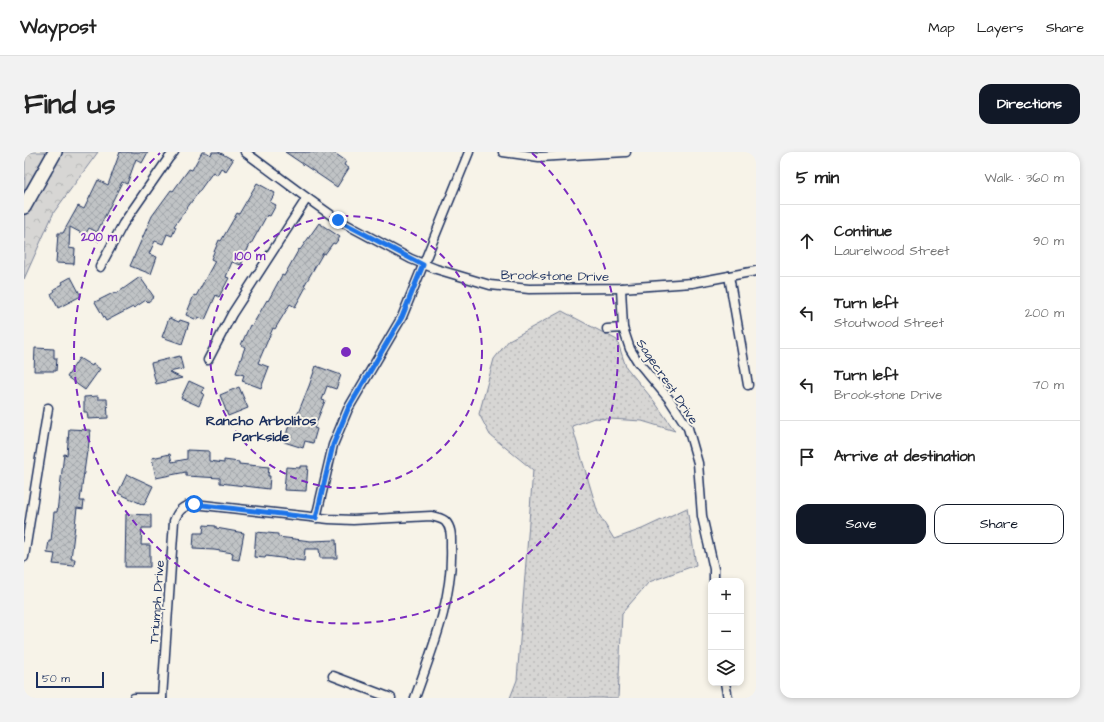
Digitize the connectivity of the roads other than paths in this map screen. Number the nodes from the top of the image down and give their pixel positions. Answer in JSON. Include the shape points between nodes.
{"nodes":[{"id":1,"x":55,"y":152,"type":"edge"},
{"id":2,"x":174,"y":152,"type":"edge"},
{"id":3,"x":245,"y":152,"type":"edge"},
{"id":4,"x":469,"y":152,"type":"edge"},
{"id":5,"x":503,"y":152,"type":"edge"},
{"id":6,"x":626,"y":152,"type":"edge"},
{"id":7,"x":307,"y":198,"type":"junction"},
{"id":8,"x":24,"y":207,"type":"edge"},
{"id":9,"x":423,"y":265,"type":"junction"},
{"id":10,"x":100,"y":267,"type":"dead end"},
{"id":11,"x":756,"y":271,"type":"edge"},
{"id":12,"x":729,"y":276,"type":"junction"},
{"id":13,"x":621,"y":288,"type":"junction"},
{"id":14,"x":623,"y":328,"type":"junction"},
{"id":15,"x":607,"y":329,"type":"dead end"},
{"id":16,"x":208,"y":360,"type":"dead end"},
{"id":17,"x":748,"y":385,"type":"dead end"},
{"id":18,"x":48,"y":408,"type":"dead end"},
{"id":19,"x":316,"y":518,"type":"junction"},
{"id":20,"x":24,"y":557,"type":"edge"},
{"id":21,"x":714,"y":578,"type":"edge"},
{"id":22,"x":333,"y":676,"type":"dead end"},
{"id":23,"x":726,"y":686,"type":"edge"},
{"id":24,"x":134,"y":698,"type":"edge"},
{"id":25,"x":162,"y":698,"type":"edge"},
{"id":26,"x":391,"y":698,"type":"edge"},
{"id":27,"x":415,"y":698,"type":"edge"},
{"id":28,"x":728,"y":698,"type":"edge"}],
"edges":[{"from":1,"to":8,"type":"main road"},
{"from":2,"to":10,"type":"street","via":[[123,224]]},
{"from":3,"to":7,"type":"street","name":"Brookstone Drive"},
{"from":4,"to":9,"type":"street"},
{"from":5,"to":6,"type":"street","via":[[539,157]]},
{"from":7,"to":9,"type":"street","name":"Brookstone Drive","via":[[338,220]]},
{"from":7,"to":16,"type":"street","via":[[232,314]]},
{"from":9,"to":13,"type":"street","name":"Brookstone Drive","via":[[490,285],[529,289]]},
{"from":9,"to":19,"type":"street","via":[[402,317],[348,409],[333,445]]},
{"from":11,"to":12,"type":"street","name":"Brookstone Drive"},
{"from":12,"to":13,"type":"street","name":"Brookstone Drive","via":[[692,283]]},
{"from":12,"to":17,"type":"street"},
{"from":13,"to":14,"type":"street","name":"Sagecrest Drive"},
{"from":14,"to":15,"type":"street"},
{"from":14,"to":21,"type":"street","name":"Sagecrest Drive","via":[[630,349],[638,362],[669,399],[688,428],[698,463],[702,516]]},
{"from":18,"to":20,"type":"street"},
{"from":19,"to":25,"type":"street","name":"Triumph Drive","via":[[194,504],[179,510],[174,521]]},
{"from":19,"to":27,"type":"street","via":[[353,520],[431,516],[445,521],[451,532],[452,553],[448,596],[443,618]]},
{"from":22,"to":26,"type":"street"},
{"from":23,"to":28,"type":"street"},
{"from":24,"to":25,"type":"street"}]}
